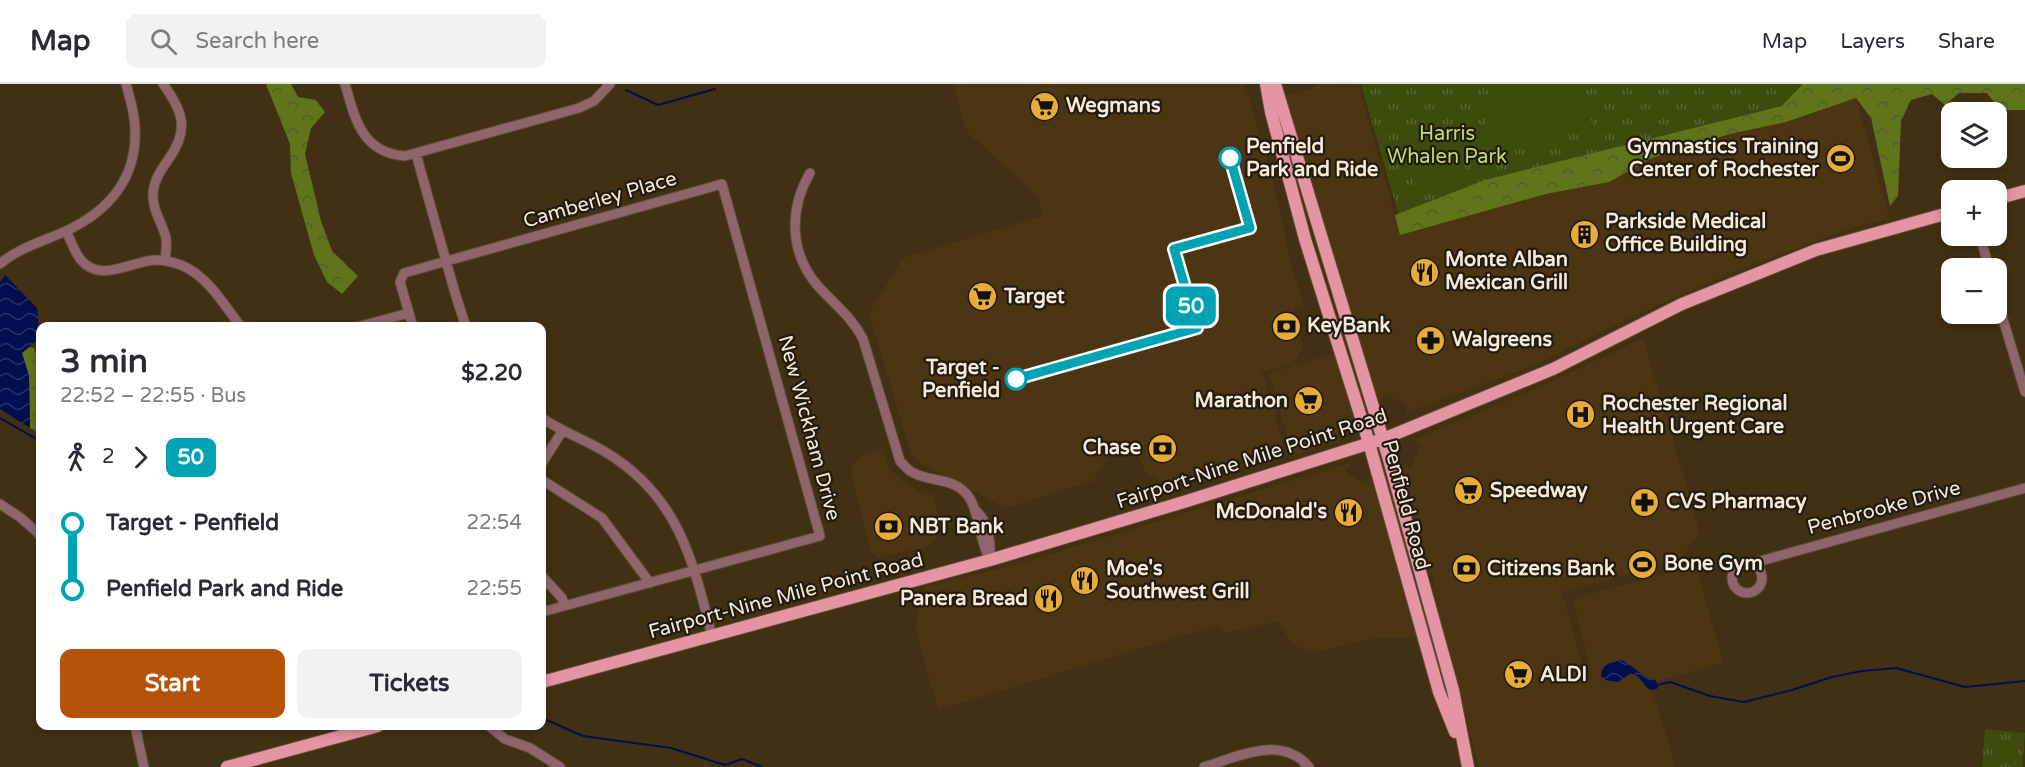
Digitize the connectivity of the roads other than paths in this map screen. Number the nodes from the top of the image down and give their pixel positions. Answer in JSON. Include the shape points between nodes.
{"nodes":[{"id":1,"x":126,"y":84,"type":"edge"},
{"id":2,"x":163,"y":84,"type":"edge"},
{"id":3,"x":345,"y":84,"type":"edge"},
{"id":4,"x":610,"y":84,"type":"edge"},
{"id":5,"x":1266,"y":84,"type":"edge"},
{"id":6,"x":1275,"y":84,"type":"edge"},
{"id":7,"x":416,"y":154,"type":"junction"},
{"id":8,"x":810,"y":173,"type":"dead end"},
{"id":9,"x":2025,"y":191,"type":"edge"},
{"id":10,"x":2007,"y":196,"type":"edge"},
{"id":11,"x":1941,"y":215,"type":"edge"},
{"id":12,"x":66,"y":231,"type":"junction"},
{"id":13,"x":1,"y":259,"type":"edge"},
{"id":14,"x":165,"y":261,"type":"junction"},
{"id":15,"x":446,"y":261,"type":"junction"},
{"id":16,"x":758,"y":308,"type":"joint"},
{"id":17,"x":409,"y":314,"type":"junction"},
{"id":18,"x":237,"y":322,"type":"edge"},
{"id":19,"x":377,"y":322,"type":"edge"},
{"id":20,"x":411,"y":322,"type":"edge"},
{"id":21,"x":464,"y":322,"type":"edge"},
{"id":22,"x":2004,"y":324,"type":"edge"},
{"id":23,"x":2025,"y":392,"type":"edge"},
{"id":24,"x":546,"y":420,"type":"edge"},
{"id":25,"x":562,"y":430,"type":"junction"},
{"id":26,"x":1383,"y":439,"type":"junction"},
{"id":27,"x":1369,"y":443,"type":"junction"},
{"id":28,"x":546,"y":456,"type":"edge"},
{"id":29,"x":546,"y":483,"type":"edge"},
{"id":30,"x":2025,"y":488,"type":"edge"},
{"id":31,"x":0,"y":504,"type":"edge"},
{"id":32,"x":36,"y":531,"type":"edge"},
{"id":33,"x":990,"y":560,"type":"junction"},
{"id":34,"x":1753,"y":563,"type":"dead end"},
{"id":35,"x":696,"y":572,"type":"junction"},
{"id":36,"x":546,"y":580,"type":"edge"},
{"id":37,"x":650,"y":583,"type":"junction"},
{"id":38,"x":564,"y":605,"type":"junction"},
{"id":39,"x":546,"y":611,"type":"edge"},
{"id":40,"x":712,"y":636,"type":"junction"},
{"id":41,"x":546,"y":681,"type":"edge"},
{"id":42,"x":136,"y":730,"type":"edge"},
{"id":43,"x":363,"y":730,"type":"edge"},
{"id":44,"x":492,"y":730,"type":"edge"},
{"id":45,"x":1467,"y":764,"type":"edge"},
{"id":46,"x":144,"y":767,"type":"edge"},
{"id":47,"x":227,"y":767,"type":"edge"},
{"id":48,"x":560,"y":767,"type":"edge"},
{"id":49,"x":1204,"y":767,"type":"edge"},
{"id":50,"x":1309,"y":767,"type":"edge"}],
"edges":[{"from":1,"to":12,"type":"street","via":[[136,127],[126,178],[98,213]]},
{"from":2,"to":14,"type":"street","via":[[178,106],[182,123],[178,144],[157,177],[153,192],[154,209],[165,236]]},
{"from":3,"to":7,"type":"street","via":[[366,138],[395,155]]},
{"from":4,"to":7,"type":"street","via":[[594,101],[579,108]]},
{"from":5,"to":27,"type":"main road","name":"Penfield Road","via":[[1305,239]]},
{"from":6,"to":26,"type":"main road","name":"Penfield Road"},
{"from":7,"to":15,"type":"street"},
{"from":8,"to":33,"type":"street","via":[[796,204],[794,229],[806,269],[860,334],[900,461],[913,473],[955,484],[969,496]]},
{"from":9,"to":10,"type":"main road"},
{"from":11,"to":26,"type":"main road","name":"Fairport-Nine Mile Point Road","via":[[1808,253],[1682,304],[1552,369]]},
{"from":12,"to":13,"type":"street"},
{"from":12,"to":14,"type":"street","via":[[79,258],[93,268],[106,271]]},
{"from":14,"to":18,"type":"street","via":[[189,269],[206,282]]},
{"from":15,"to":16,"type":"street","name":"Camberley Place","via":[[722,184]]},
{"from":15,"to":17,"type":"street","name":"Camberley Place","via":[[404,273],[400,282]]},
{"from":15,"to":21,"type":"street"},
{"from":16,"to":35,"type":"street","name":"New Wickham Drive","via":[[820,536]]},
{"from":17,"to":19,"type":"street"},
{"from":17,"to":20,"type":"street","name":"Camberley Place"},
{"from":22,"to":23,"type":"street"},
{"from":24,"to":25,"type":"street"},
{"from":25,"to":28,"type":"street"},
{"from":25,"to":35,"type":"street","via":[[621,463],[647,487],[677,526]]},
{"from":26,"to":27,"type":"main road","name":"Fairport-Nine Mile Point Road"},
{"from":26,"to":45,"type":"main road","name":"Penfield Road","via":[[1453,690]]},
{"from":27,"to":33,"type":"main road","name":"Fairport-Nine Mile Point Road"},
{"from":27,"to":45,"type":"main road","name":"Penfield Road","via":[[1436,681]]},
{"from":29,"to":37,"type":"street","via":[[602,518]]},
{"from":30,"to":34,"type":"street","name":"Penbrooke Drive"},
{"from":31,"to":32,"type":"street"},
{"from":33,"to":40,"type":"main road","name":"Fairport-Nine Mile Point Road"},
{"from":35,"to":37,"type":"street","name":"New Wickham Drive"},
{"from":35,"to":40,"type":"street"},
{"from":36,"to":38,"type":"street"},
{"from":37,"to":38,"type":"street","name":"New Wickham Drive"},
{"from":38,"to":39,"type":"street","name":"New Wickham Drive"},
{"from":40,"to":41,"type":"main road","name":"Fairport-Nine Mile Point Road"},
{"from":42,"to":46,"type":"street"},
{"from":43,"to":47,"type":"main road"},
{"from":44,"to":48,"type":"street"},
{"from":49,"to":50,"type":"street","via":[[1272,749],[1291,753]]}]}
